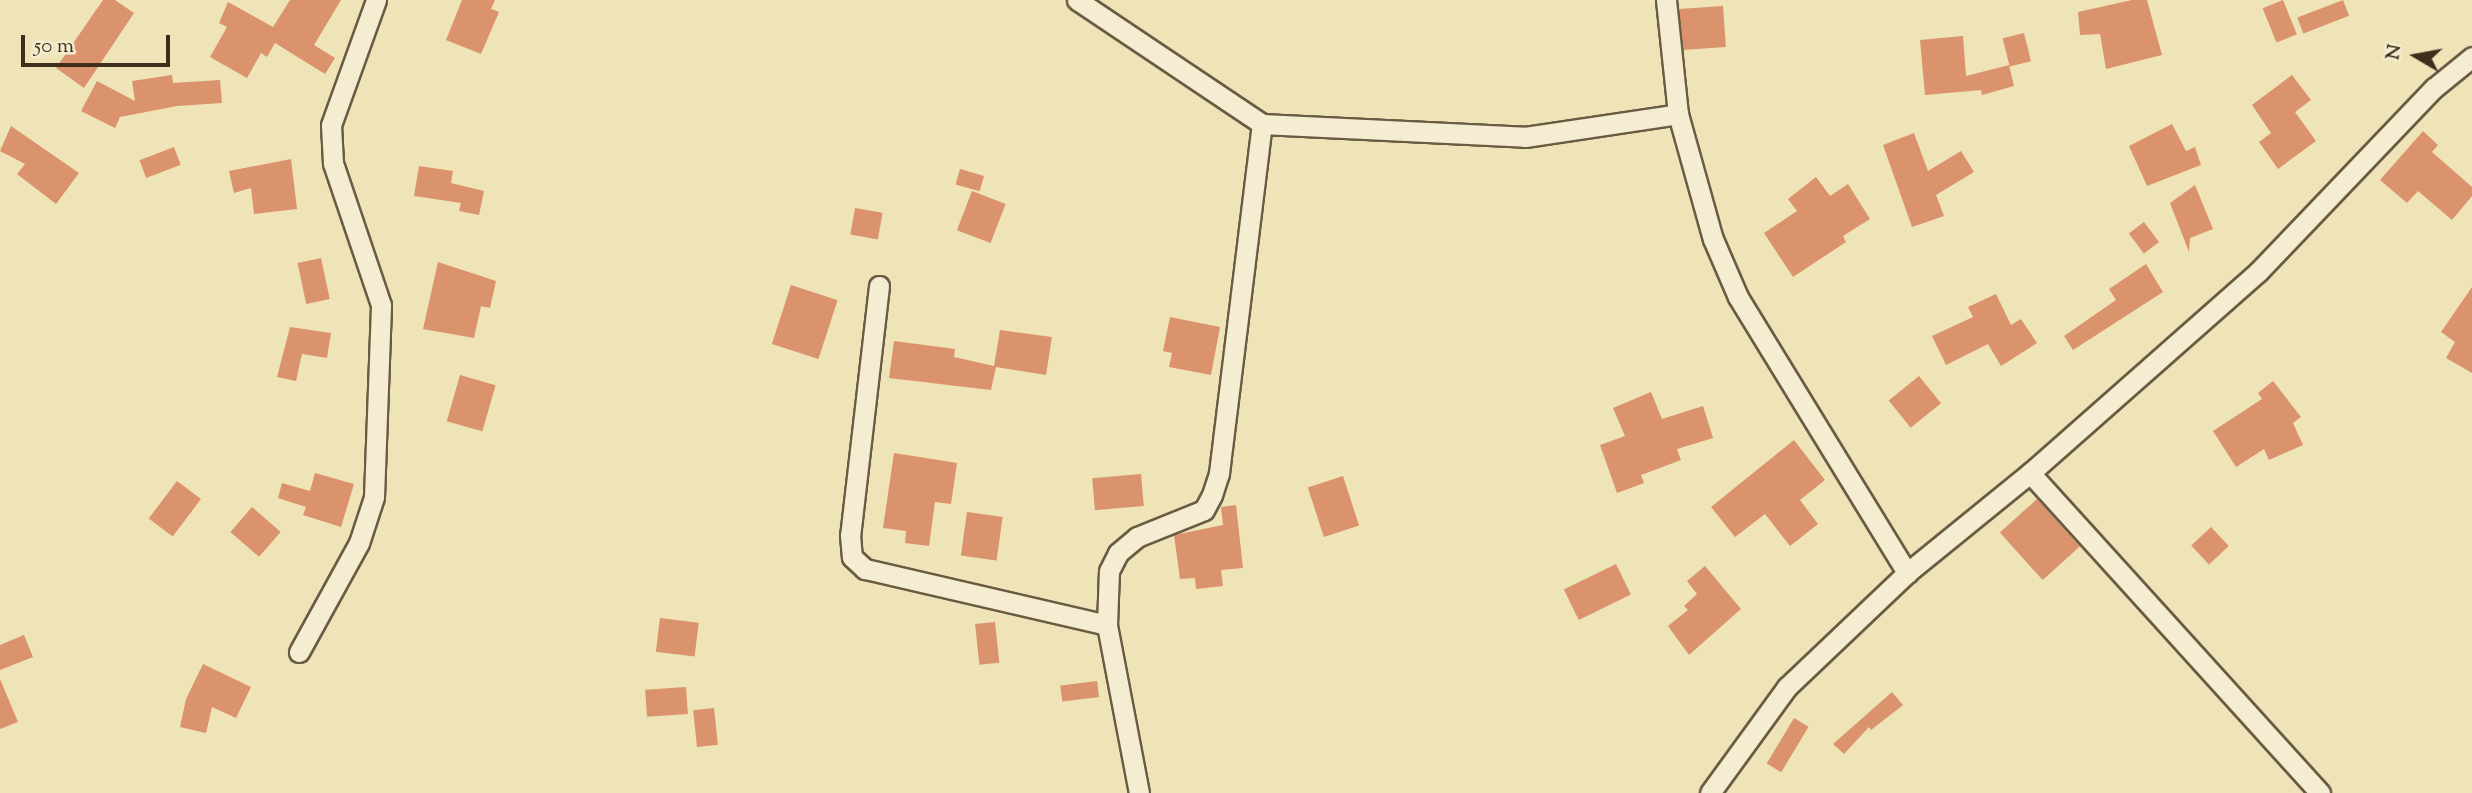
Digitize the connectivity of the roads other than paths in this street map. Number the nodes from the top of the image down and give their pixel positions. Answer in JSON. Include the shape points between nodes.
{"nodes":[{"id":1,"x":376,"y":0,"type":"edge"},
{"id":2,"x":1077,"y":0,"type":"edge"},
{"id":3,"x":1666,"y":0,"type":"edge"},
{"id":4,"x":2472,"y":57,"type":"edge"},
{"id":5,"x":1678,"y":114,"type":"junction"},
{"id":6,"x":1262,"y":124,"type":"junction"},
{"id":7,"x":879,"y":286,"type":"dead end"},
{"id":8,"x":2030,"y":473,"type":"junction"},
{"id":9,"x":1907,"y":573,"type":"junction"},
{"id":10,"x":1107,"y":625,"type":"junction"},
{"id":11,"x":299,"y":652,"type":"dead end"},
{"id":12,"x":1139,"y":793,"type":"edge"},
{"id":13,"x":1710,"y":793,"type":"edge"},
{"id":14,"x":2320,"y":793,"type":"edge"}],
"edges":[{"from":1,"to":11,"type":"street","via":[[331,125],[333,163],[381,306],[374,497],[359,543]]},
{"from":2,"to":6,"type":"street"},
{"from":3,"to":5,"type":"street"},
{"from":4,"to":8,"type":"street","via":[[2434,88],[2258,272]]},
{"from":5,"to":6,"type":"street","via":[[1525,137]]},
{"from":5,"to":9,"type":"street","via":[[1713,239],[1738,297]]},
{"from":6,"to":10,"type":"street","via":[[1219,473],[1204,510],[1137,537],[1118,553],[1110,571]]},
{"from":7,"to":10,"type":"street","via":[[850,535],[852,557],[865,569]]},
{"from":8,"to":9,"type":"street"},
{"from":8,"to":14,"type":"street"},
{"from":9,"to":13,"type":"street","via":[[1787,687]]},
{"from":10,"to":12,"type":"street"}]}
